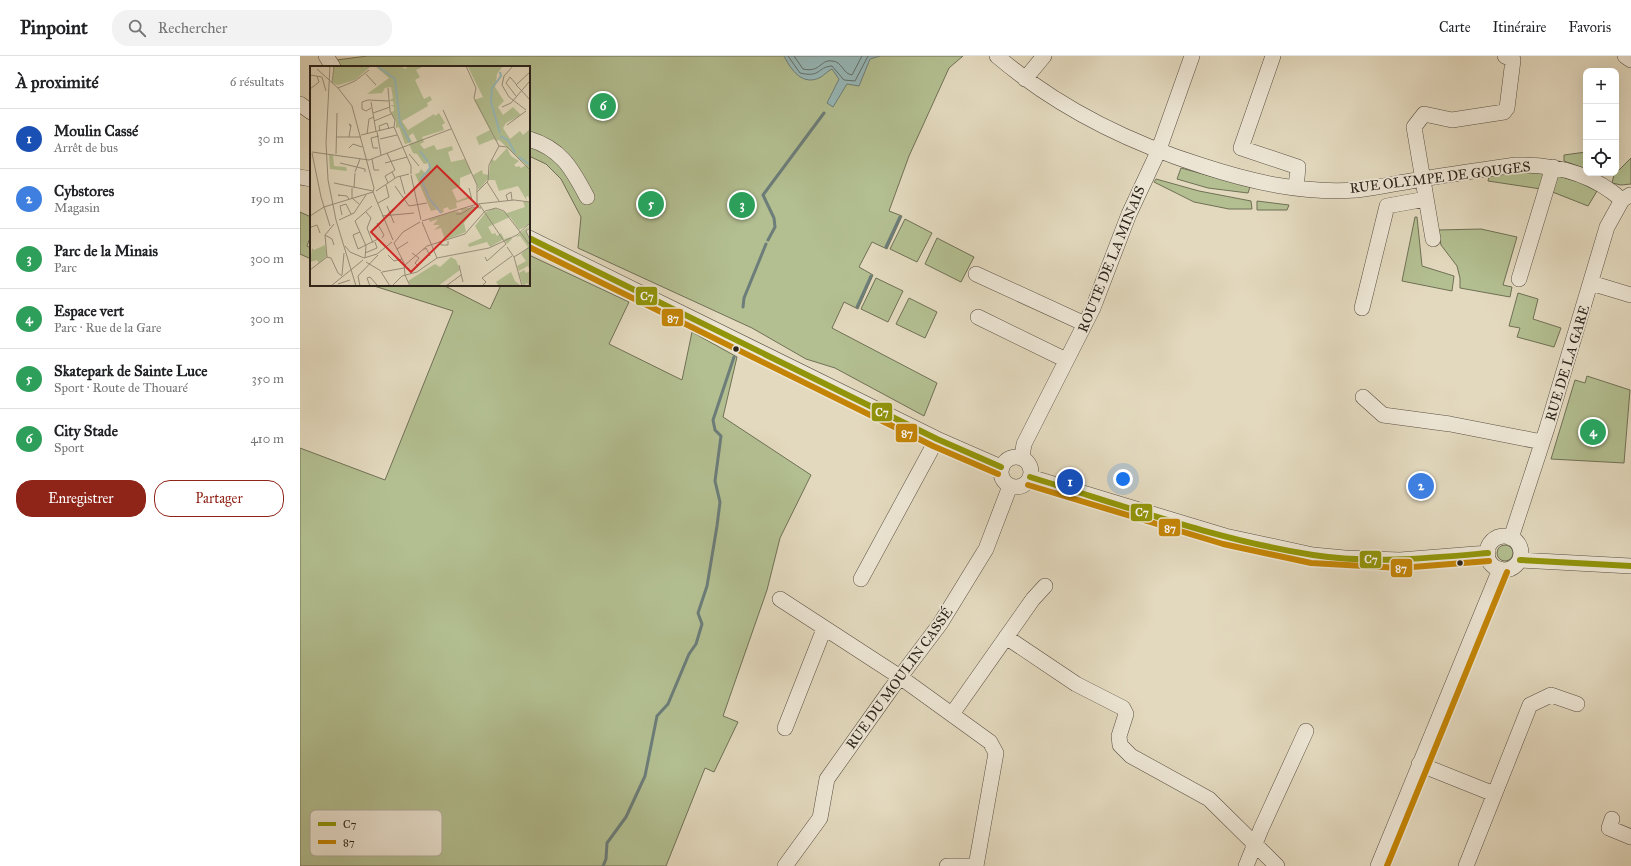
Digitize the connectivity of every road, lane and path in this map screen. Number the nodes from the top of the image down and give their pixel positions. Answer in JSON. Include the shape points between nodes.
{"nodes":[{"id":1,"x":326,"y":56,"type":"edge"},
{"id":2,"x":997,"y":56,"type":"edge"},
{"id":3,"x":1044,"y":56,"type":"edge"},
{"id":4,"x":1192,"y":56,"type":"edge"},
{"id":5,"x":1273,"y":56,"type":"edge"},
{"id":6,"x":1505,"y":56,"type":"edge"},
{"id":7,"x":1625,"y":56,"type":"edge"},
{"id":8,"x":1631,"y":60,"type":"edge"},
{"id":9,"x":333,"y":66,"type":"edge"},
{"id":10,"x":1025,"y":79,"type":"junction"},
{"id":11,"x":300,"y":104,"type":"edge"},
{"id":12,"x":310,"y":111,"type":"edge"},
{"id":13,"x":530,"y":139,"type":"edge"},
{"id":14,"x":1158,"y":152,"type":"junction"},
{"id":15,"x":1553,"y":168,"type":"junction"},
{"id":16,"x":300,"y":177,"type":"edge"},
{"id":17,"x":310,"y":179,"type":"edge"},
{"id":18,"x":1422,"y":179,"type":"junction"},
{"id":19,"x":1296,"y":188,"type":"junction"},
{"id":20,"x":587,"y":197,"type":"dead end"},
{"id":21,"x":1627,"y":197,"type":"edge"},
{"id":22,"x":1426,"y":199,"type":"junction"},
{"id":23,"x":530,"y":238,"type":"edge"},
{"id":24,"x":1433,"y":240,"type":"dead end"},
{"id":25,"x":976,"y":274,"type":"dead end"},
{"id":26,"x":1519,"y":278,"type":"dead end"},
{"id":27,"x":1591,"y":283,"type":"junction"},
{"id":28,"x":1631,"y":295,"type":"edge"},
{"id":29,"x":1362,"y":308,"type":"dead end"},
{"id":30,"x":978,"y":317,"type":"dead end"},
{"id":31,"x":1085,"y":324,"type":"junction"},
{"id":32,"x":1066,"y":360,"type":"junction"},
{"id":33,"x":1363,"y":397,"type":"dead end"},
{"id":34,"x":937,"y":439,"type":"junction"},
{"id":35,"x":1542,"y":442,"type":"junction"},
{"id":36,"x":1022,"y":457,"type":"junction"},
{"id":37,"x":1001,"y":466,"type":"junction"},
{"id":38,"x":1030,"y":477,"type":"junction"},
{"id":39,"x":1010,"y":486,"type":"junction"},
{"id":40,"x":1511,"y":538,"type":"junction"},
{"id":41,"x":1488,"y":554,"type":"junction"},
{"id":42,"x":1520,"y":560,"type":"junction"},
{"id":43,"x":1631,"y":566,"type":"edge"},
{"id":44,"x":1500,"y":570,"type":"junction"},
{"id":45,"x":861,"y":578,"type":"dead end"},
{"id":46,"x":1045,"y":586,"type":"dead end"},
{"id":47,"x":780,"y":600,"type":"dead end"},
{"id":48,"x":824,"y":629,"type":"junction"},
{"id":49,"x":1006,"y":637,"type":"junction"},
{"id":50,"x":900,"y":677,"type":"junction"},
{"id":51,"x":1578,"y":704,"type":"dead end"},
{"id":52,"x":952,"y":714,"type":"junction"},
{"id":53,"x":785,"y":728,"type":"dead end"},
{"id":54,"x":1306,"y":731,"type":"dead end"},
{"id":55,"x":1419,"y":764,"type":"junction"},
{"id":56,"x":1494,"y":794,"type":"junction"},
{"id":57,"x":1612,"y":819,"type":"dead end"},
{"id":58,"x":1631,"y":837,"type":"edge"},
{"id":59,"x":1255,"y":844,"type":"junction"},
{"id":60,"x":786,"y":866,"type":"edge"},
{"id":61,"x":947,"y":866,"type":"edge"},
{"id":62,"x":975,"y":866,"type":"edge"},
{"id":63,"x":1246,"y":866,"type":"edge"},
{"id":64,"x":1276,"y":866,"type":"edge"},
{"id":65,"x":1378,"y":866,"type":"edge"},
{"id":66,"x":1466,"y":866,"type":"edge"}],
"edges":[{"from":1,"to":9,"type":"street"},
{"from":2,"to":10,"type":"street","name":"RUE OLYMPE DE GOUGES"},
{"from":3,"to":10,"type":"street"},
{"from":4,"to":14,"type":"street","name":"ROUTE DE LA MINAIS"},
{"from":5,"to":19,"type":"street","via":[[1241,148],[1298,167]]},
{"from":6,"to":18,"type":"street","via":[[1513,60],[1507,108],[1504,112],[1452,120],[1424,114],[1414,127]]},
{"from":7,"to":8,"type":"street"},
{"from":10,"to":14,"type":"street","name":"RUE OLYMPE DE GOUGES","via":[[1066,107]]},
{"from":11,"to":12,"type":"street"},
{"from":13,"to":20,"type":"street","via":[[544,144],[559,154],[574,171]]},
{"from":14,"to":19,"type":"street","name":"RUE OLYMPE DE GOUGES","via":[[1232,176],[1263,184]]},
{"from":14,"to":31,"type":"street","name":"ROUTE DE LA MINAIS","via":[[1129,214]]},
{"from":15,"to":18,"type":"street","name":"RUE OLYMPE DE GOUGES","via":[[1515,165]]},
{"from":15,"to":21,"type":"street","name":"RUE OLYMPE DE GOUGES","via":[[1581,174]]},
{"from":15,"to":26,"type":"street"},
{"from":16,"to":17,"type":"street"},
{"from":18,"to":19,"type":"street","name":"RUE OLYMPE DE GOUGES","via":[[1357,190]]},
{"from":18,"to":22,"type":"street"},
{"from":21,"to":27,"type":"street","name":"RUE DE LA GARE","via":[[1607,227]]},
{"from":22,"to":24,"type":"street"},
{"from":22,"to":29,"type":"street","via":[[1388,206]]},
{"from":23,"to":34,"type":"street"},
{"from":25,"to":31,"type":"street"},
{"from":27,"to":28,"type":"street"},
{"from":27,"to":35,"type":"street","name":"RUE DE LA GARE"},
{"from":30,"to":32,"type":"street"},
{"from":31,"to":32,"type":"street","name":"ROUTE DE LA MINAIS"},
{"from":32,"to":36,"type":"street","name":"ROUTE DE LA MINAIS","via":[[1024,444]]},
{"from":33,"to":35,"type":"street","via":[[1383,415],[1450,424]]},
{"from":34,"to":37,"type":"street"},
{"from":34,"to":45,"type":"street"},
{"from":35,"to":40,"type":"street","name":"RUE DE LA GARE"},
{"from":36,"to":37,"type":"street","via":[[1012,456]]},
{"from":36,"to":38,"type":"street","via":[[1031,468]]},
{"from":37,"to":39,"type":"street","via":[[1001,476]]},
{"from":38,"to":39,"type":"street","via":[[1024,485]]},
{"from":38,"to":41,"type":"street","via":[[1218,534],[1313,555],[1400,560]]},
{"from":39,"to":50,"type":"street","name":"RUE DU MOULIN CASSÉ","via":[[986,548],[940,624]]},
{"from":40,"to":41,"type":"street","via":[[1497,538],[1490,544]]},
{"from":40,"to":42,"type":"street","via":[[1521,550]]},
{"from":41,"to":44,"type":"street","via":[[1491,564]]},
{"from":42,"to":43,"type":"street"},
{"from":42,"to":44,"type":"street","via":[[1514,568]]},
{"from":44,"to":55,"type":"street"},
{"from":46,"to":49,"type":"street"},
{"from":47,"to":48,"type":"street"},
{"from":48,"to":50,"type":"street"},
{"from":48,"to":53,"type":"street"},
{"from":49,"to":52,"type":"street"},
{"from":49,"to":59,"type":"street","via":[[1076,684],[1122,708],[1126,714],[1119,736],[1120,745],[1131,756],[1209,799]]},
{"from":50,"to":52,"type":"street"},
{"from":50,"to":60,"type":"street","name":"RUE DU MOULIN CASSÉ","via":[[827,779],[820,818]]},
{"from":51,"to":56,"type":"street","via":[[1551,695],[1530,704]]},
{"from":52,"to":62,"type":"street","via":[[990,742],[996,753]]},
{"from":54,"to":59,"type":"street"},
{"from":55,"to":56,"type":"street"},
{"from":55,"to":65,"type":"street"},
{"from":56,"to":66,"type":"street"},
{"from":57,"to":58,"type":"street","via":[[1609,828]]},
{"from":59,"to":63,"type":"street"},
{"from":59,"to":64,"type":"street"},
{"from":61,"to":62,"type":"street"}]}
